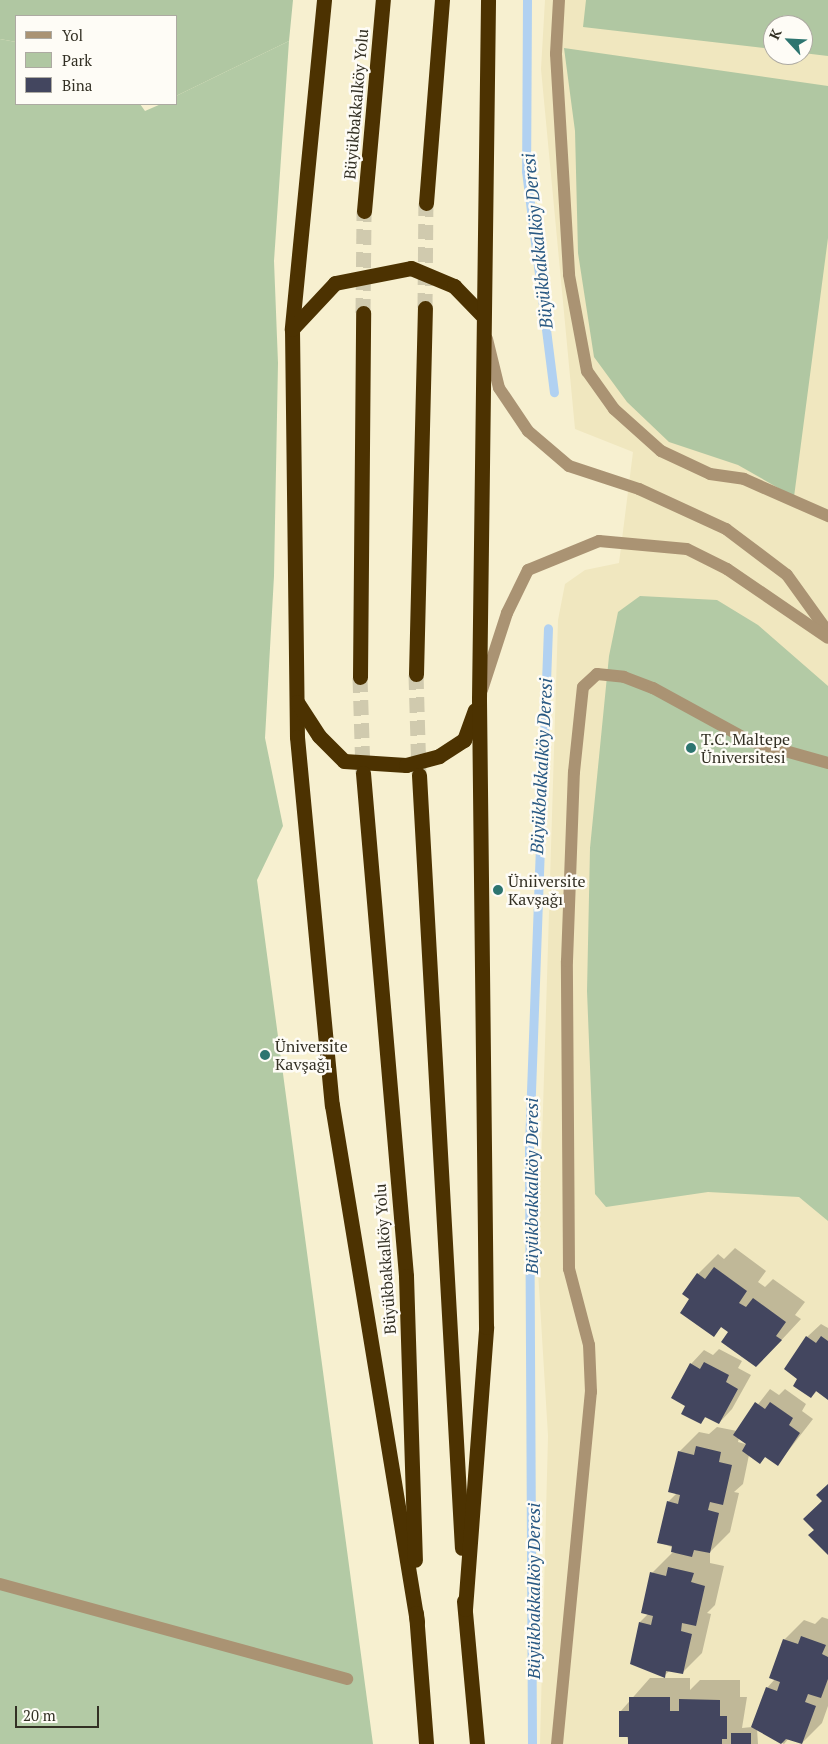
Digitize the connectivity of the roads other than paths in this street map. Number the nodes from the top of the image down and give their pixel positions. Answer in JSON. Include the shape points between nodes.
{"nodes":[{"id":1,"x":324,"y":0,"type":"edge"},
{"id":2,"x":384,"y":0,"type":"edge"},
{"id":3,"x":442,"y":0,"type":"edge"},
{"id":4,"x":488,"y":0,"type":"edge"},
{"id":5,"x":558,"y":0,"type":"edge"},
{"id":6,"x":426,"y":203,"type":"tunnel mouth"},
{"id":7,"x":364,"y":211,"type":"tunnel mouth"},
{"id":8,"x":425,"y":308,"type":"tunnel mouth"},
{"id":9,"x":363,"y":313,"type":"tunnel mouth"},
{"id":10,"x":481,"y":314,"type":"junction"},
{"id":11,"x":292,"y":328,"type":"junction"},
{"id":12,"x":828,"y":516,"type":"edge"},
{"id":13,"x":828,"y":632,"type":"edge"},
{"id":14,"x":828,"y":638,"type":"edge"},
{"id":15,"x":416,"y":674,"type":"tunnel mouth"},
{"id":16,"x":360,"y":677,"type":"tunnel mouth"},
{"id":17,"x":478,"y":699,"type":"junction"},
{"id":18,"x":297,"y":702,"type":"junction"},
{"id":19,"x":828,"y":763,"type":"edge"},
{"id":20,"x":363,"y":773,"type":"tunnel mouth"},
{"id":21,"x":419,"y":775,"type":"tunnel mouth"},
{"id":22,"x":0,"y":1584,"type":"edge"},
{"id":23,"x":465,"y":1610,"type":"junction"},
{"id":24,"x":417,"y":1622,"type":"junction"},
{"id":25,"x":347,"y":1679,"type":"dead end"},
{"id":26,"x":426,"y":1744,"type":"edge"},
{"id":27,"x":477,"y":1744,"type":"edge"},
{"id":28,"x":558,"y":1744,"type":"edge"}],
"edges":[{"from":1,"to":11,"type":"highway"},
{"from":2,"to":7,"type":"highway","name":"Büyükbakkalköy Yolu"},
{"from":3,"to":6,"type":"highway"},
{"from":4,"to":10,"type":"highway"},
{"from":5,"to":12,"type":"street","via":[[556,54],[569,275],[587,371],[614,409],[661,451],[710,474],[744,479]]},
{"from":8,"to":15,"type":"highway"},
{"from":9,"to":16,"type":"highway"},
{"from":10,"to":11,"type":"highway","via":[[454,286],[410,268],[335,283]]},
{"from":10,"to":13,"type":"street","via":[[499,388],[528,431],[569,466],[681,506],[764,553],[787,575]]},
{"from":10,"to":17,"type":"highway"},
{"from":11,"to":18,"type":"highway"},
{"from":14,"to":17,"type":"street","via":[[727,569],[687,550],[600,541],[528,570],[508,613]]},
{"from":17,"to":18,"type":"highway","via":[[464,740],[439,756],[406,765],[344,760],[319,736]]},
{"from":17,"to":23,"type":"highway","via":[[486,1327]]},
{"from":18,"to":24,"type":"highway","via":[[332,1105]]},
{"from":19,"to":28,"type":"street","via":[[750,741],[653,688],[624,677],[597,674],[582,687],[574,772],[567,961],[568,1270],[589,1345],[591,1392]]},
{"from":20,"to":24,"type":"highway","name":"Büyükbakkalköy Yolu","via":[[406,1276]]},
{"from":21,"to":23,"type":"highway"},
{"from":22,"to":25,"type":"street"},
{"from":23,"to":27,"type":"highway"},
{"from":24,"to":26,"type":"highway","name":"Büyükbakkalköy Yolu"}]}
